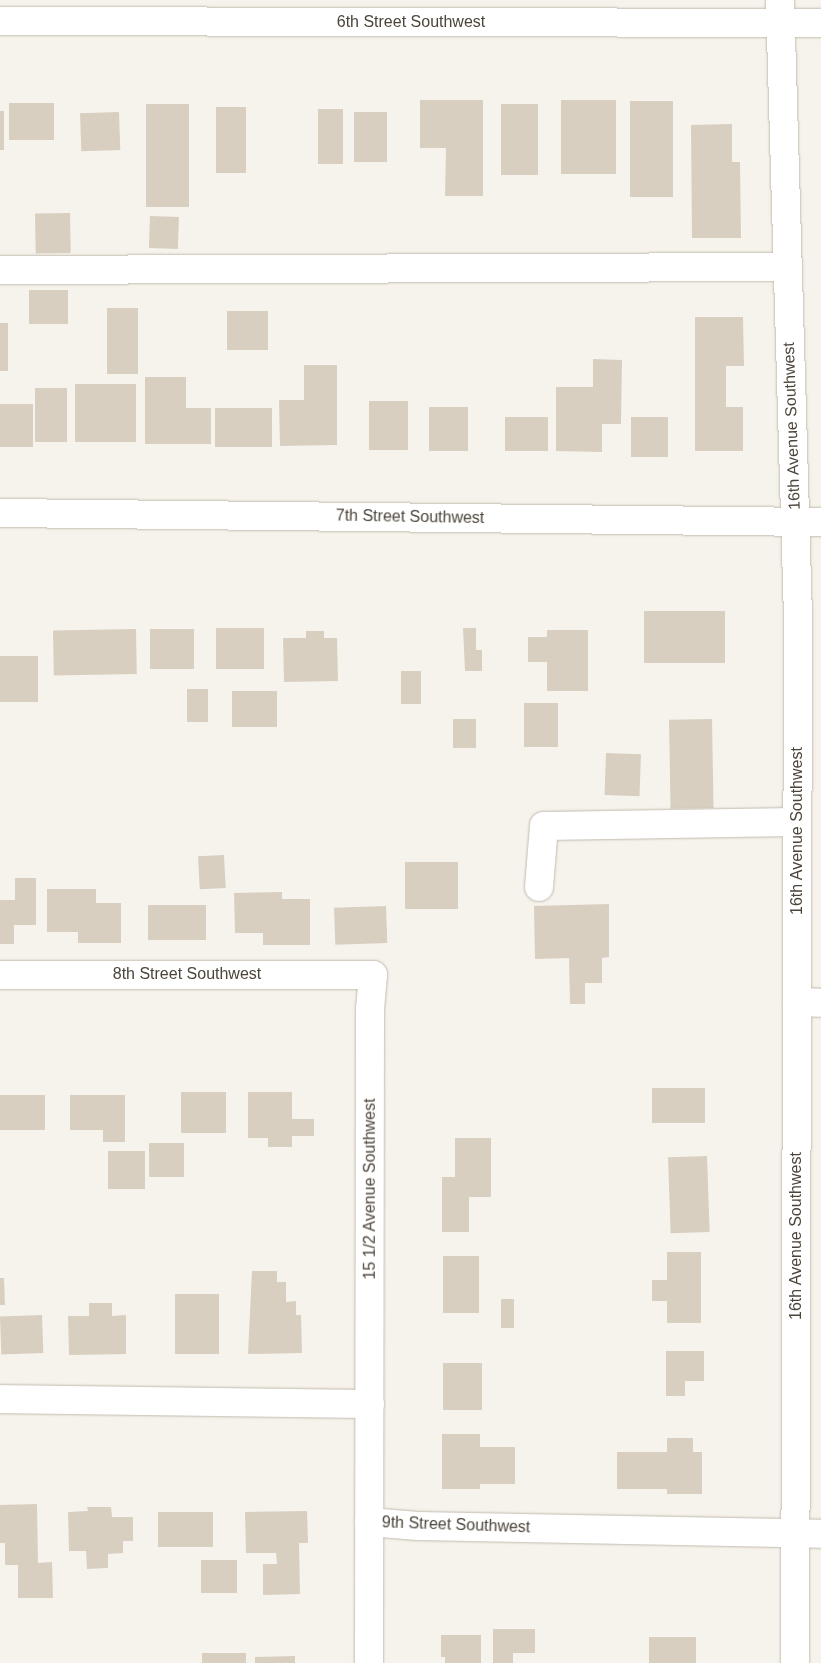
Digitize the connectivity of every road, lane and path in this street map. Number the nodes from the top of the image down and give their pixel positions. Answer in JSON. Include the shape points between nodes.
{"nodes":[{"id":1,"x":257,"y":11,"type":"edge"},
{"id":2,"x":780,"y":11,"type":"edge"},
{"id":3,"x":0,"y":21,"type":"edge"},
{"id":4,"x":821,"y":23,"type":"edge"},
{"id":5,"x":788,"y":267,"type":"junction"},
{"id":6,"x":0,"y":270,"type":"edge"},
{"id":7,"x":0,"y":513,"type":"edge"},
{"id":8,"x":808,"y":522,"type":"edge"},
{"id":9,"x":797,"y":822,"type":"junction"},
{"id":10,"x":538,"y":887,"type":"dead end"},
{"id":11,"x":0,"y":975,"type":"edge"},
{"id":12,"x":373,"y":975,"type":"joint"},
{"id":13,"x":809,"y":1003,"type":"edge"},
{"id":14,"x":0,"y":1399,"type":"edge"},
{"id":15,"x":370,"y":1404,"type":"junction"},
{"id":16,"x":369,"y":1522,"type":"junction"},
{"id":17,"x":808,"y":1535,"type":"edge"},
{"id":18,"x":369,"y":1663,"type":"edge"},
{"id":19,"x":794,"y":1663,"type":"edge"}],
"edges":[{"from":1,"to":2,"type":"street","name":"6th Street Southwest"},
{"from":1,"to":3,"type":"street","name":"6th Street Southwest"},
{"from":2,"to":4,"type":"street","name":"6th Street Southwest"},
{"from":2,"to":5,"type":"street","name":"16th Avenue Southwest"},
{"from":5,"to":6,"type":"street"},
{"from":5,"to":8,"type":"street","name":"16th Avenue Southwest"},
{"from":7,"to":8,"type":"street","name":"7th Street Southwest"},
{"from":8,"to":9,"type":"street","name":"16th Avenue Southwest"},
{"from":9,"to":10,"type":"street","via":[[544,826]]},
{"from":9,"to":13,"type":"street","name":"16th Avenue Southwest"},
{"from":11,"to":12,"type":"street","name":"8th Street Southwest"},
{"from":12,"to":15,"type":"street","name":"15 1/2 Avenue Southwest","via":[[370,1008]]},
{"from":13,"to":17,"type":"street","name":"16th Avenue Southwest"},
{"from":14,"to":15,"type":"street"},
{"from":15,"to":16,"type":"street","name":"9th Street Southwest"},
{"from":16,"to":17,"type":"street","name":"9th Street Southwest","via":[[418,1526]]},
{"from":16,"to":18,"type":"street"},
{"from":17,"to":19,"type":"street","name":"16th Avenue Southwest"}]}
